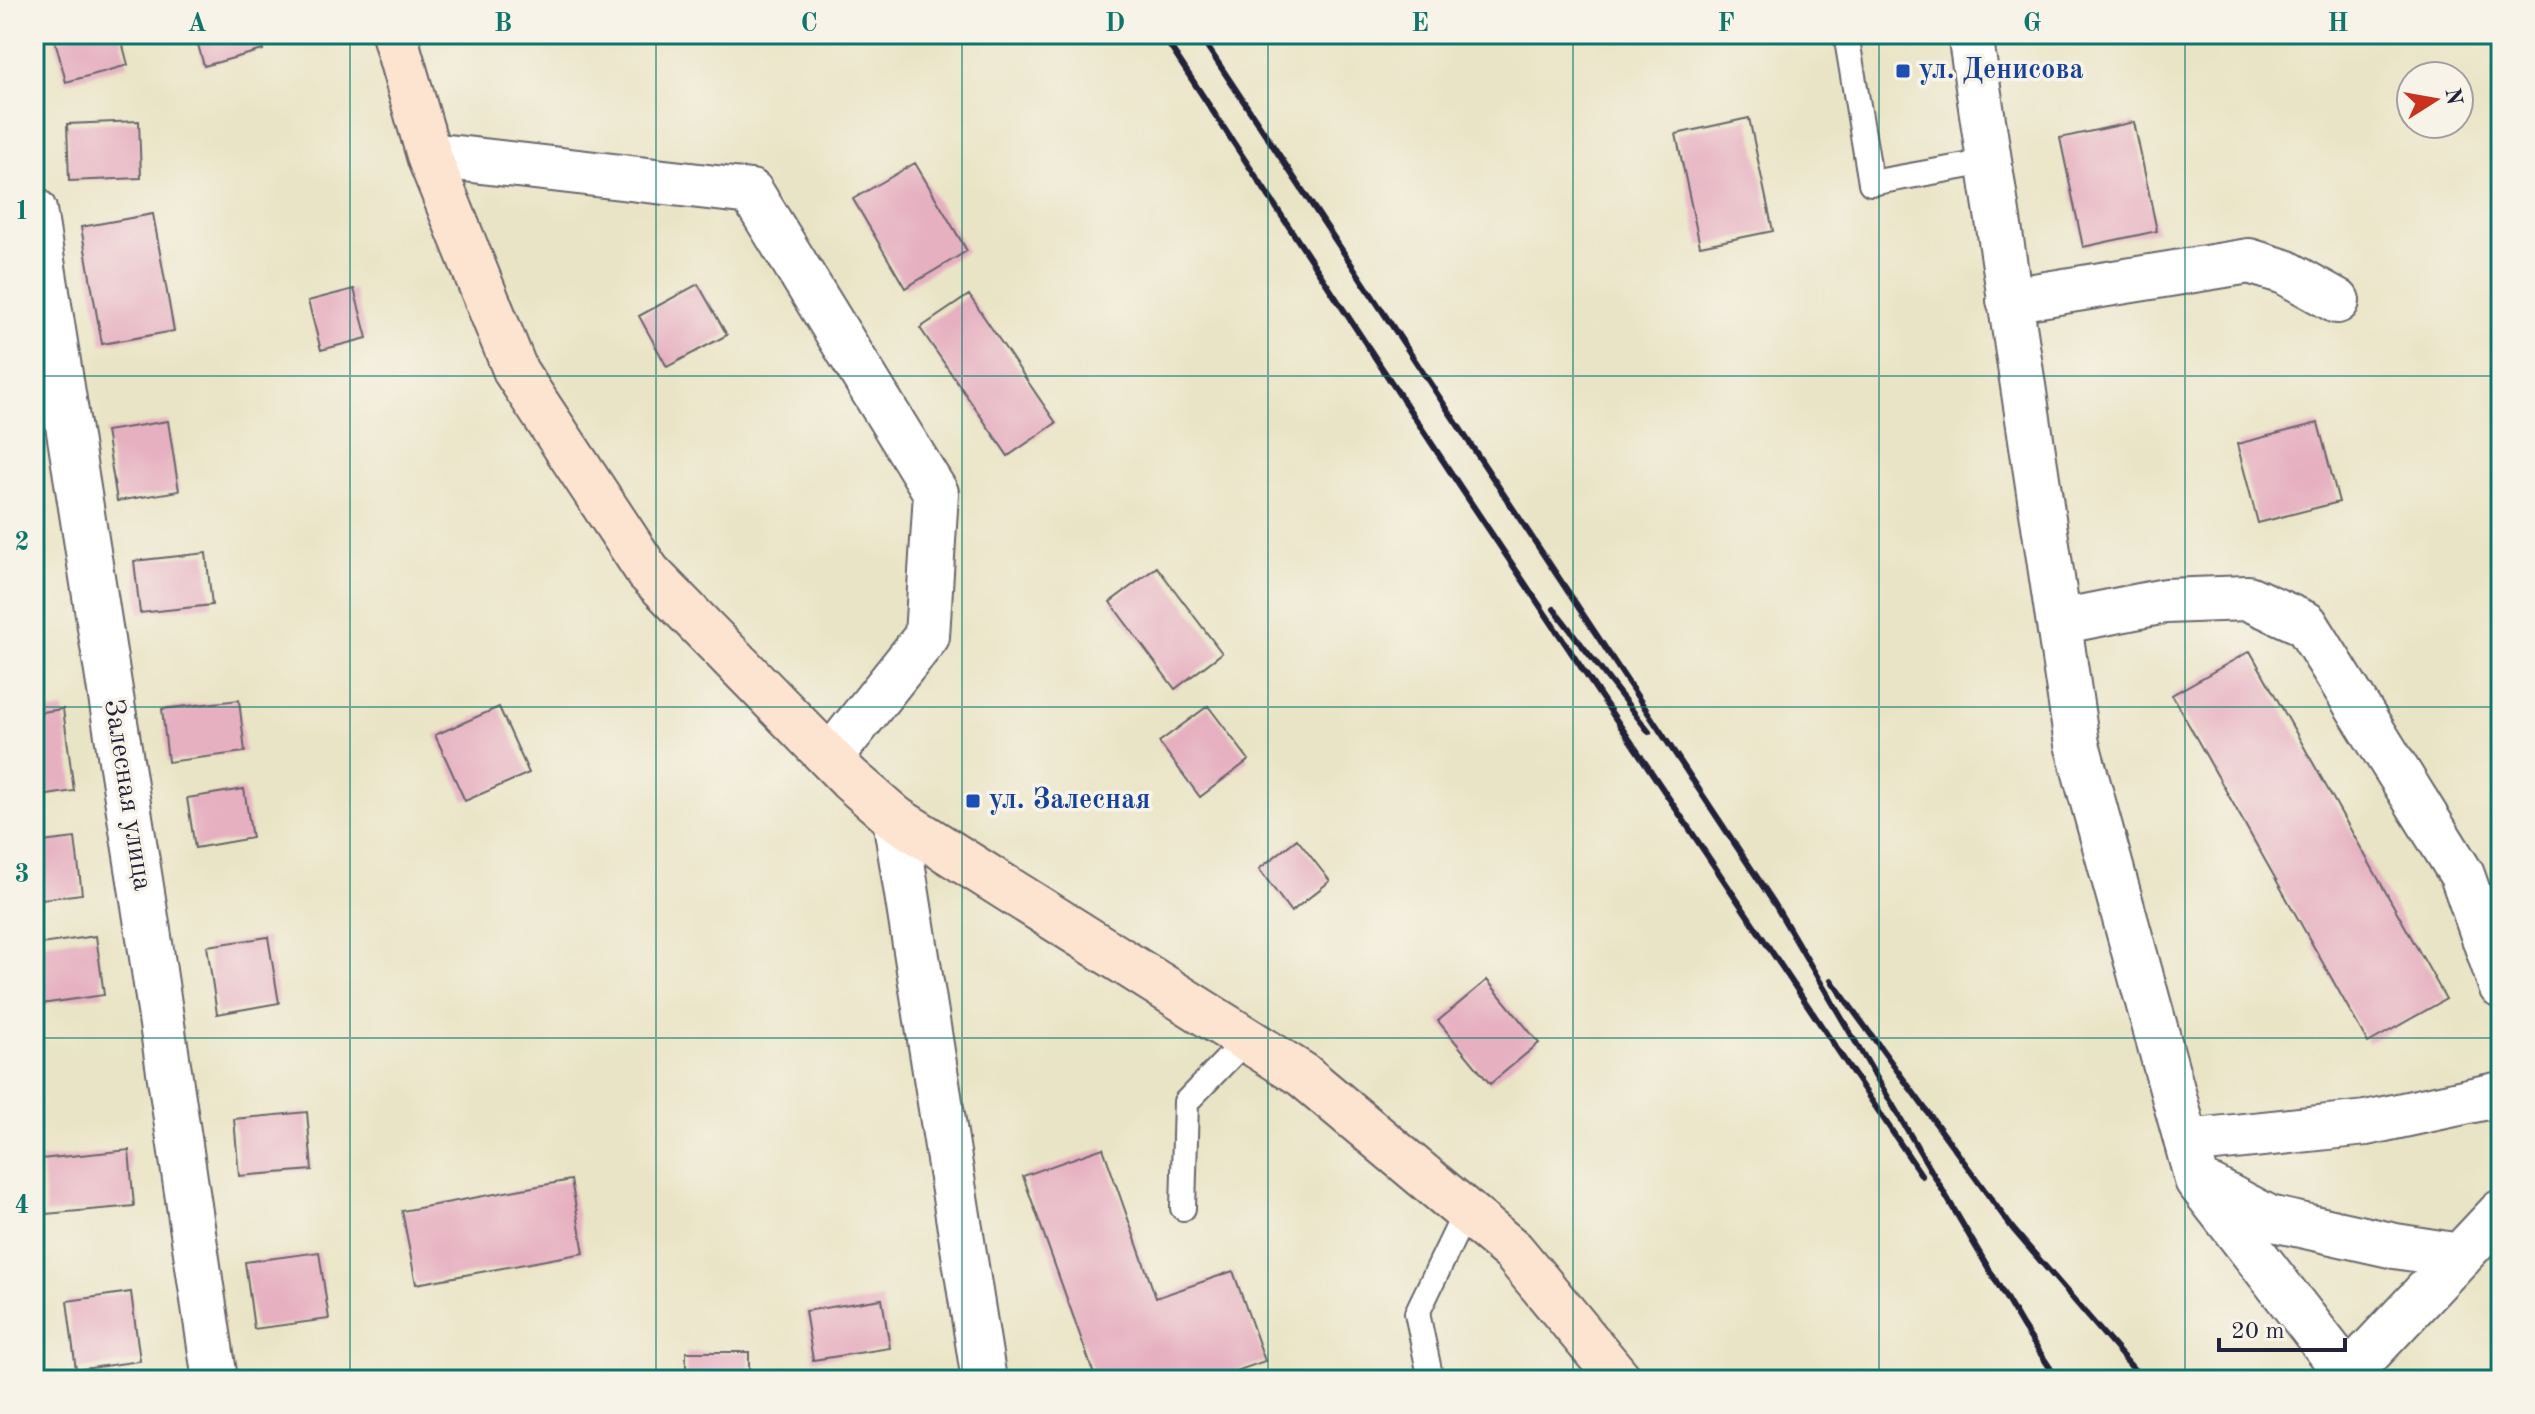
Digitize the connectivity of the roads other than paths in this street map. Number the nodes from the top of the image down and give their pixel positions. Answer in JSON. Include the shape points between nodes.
{"nodes":[{"id":1,"x":394,"y":34,"type":"edge"},
{"id":2,"x":1846,"y":34,"type":"edge"},
{"id":3,"x":1970,"y":34,"type":"edge"},
{"id":4,"x":430,"y":155,"type":"junction"},
{"id":5,"x":1988,"y":162,"type":"junction"},
{"id":6,"x":34,"y":210,"type":"edge"},
{"id":7,"x":2009,"y":300,"type":"junction"},
{"id":8,"x":2337,"y":301,"type":"dead end"},
{"id":9,"x":2059,"y":622,"type":"junction"},
{"id":10,"x":830,"y":758,"type":"junction"},
{"id":11,"x":895,"y":818,"type":"junction"},
{"id":12,"x":2501,"y":986,"type":"edge"},
{"id":13,"x":1246,"y":1040,"type":"junction"},
{"id":14,"x":2501,"y":1094,"type":"edge"},
{"id":15,"x":2192,"y":1161,"type":"junction"},
{"id":16,"x":1183,"y":1208,"type":"dead end"},
{"id":17,"x":1466,"y":1211,"type":"junction"},
{"id":18,"x":2501,"y":1212,"type":"edge"},
{"id":19,"x":2460,"y":1256,"type":"junction"},
{"id":20,"x":2350,"y":1378,"type":"edge"},
{"id":21,"x":215,"y":1380,"type":"edge"},
{"id":22,"x":984,"y":1380,"type":"edge"},
{"id":23,"x":1431,"y":1380,"type":"edge"},
{"id":24,"x":1620,"y":1380,"type":"edge"}],
"edges":[{"from":1,"to":4,"type":"main road"},
{"from":2,"to":5,"type":"lane","via":[[1871,183]]},
{"from":3,"to":5,"type":"street"},
{"from":4,"to":10,"type":"main road","via":[[516,372],[648,572]]},
{"from":4,"to":10,"type":"street","via":[[751,192],[936,493],[927,636]]},
{"from":5,"to":7,"type":"street"},
{"from":6,"to":21,"type":"street","name":"Залесная улица"},
{"from":7,"to":8,"type":"street","via":[[2249,261],[2285,272]]},
{"from":7,"to":9,"type":"street"},
{"from":9,"to":12,"type":"street","via":[[2165,601],[2248,598],[2306,624],[2462,875]]},
{"from":9,"to":15,"type":"street","via":[[2077,744]]},
{"from":10,"to":11,"type":"main road"},
{"from":11,"to":13,"type":"main road"},
{"from":11,"to":22,"type":"street"},
{"from":13,"to":16,"type":"lane","via":[[1186,1102]]},
{"from":13,"to":17,"type":"main road","via":[[1303,1075]]},
{"from":14,"to":15,"type":"street"},
{"from":15,"to":19,"type":"street","via":[[2269,1218]]},
{"from":15,"to":20,"type":"street"},
{"from":17,"to":23,"type":"lane","via":[[1417,1313]]},
{"from":17,"to":24,"type":"main road","via":[[1513,1251]]},
{"from":18,"to":19,"type":"street"},
{"from":19,"to":20,"type":"street"}]}
